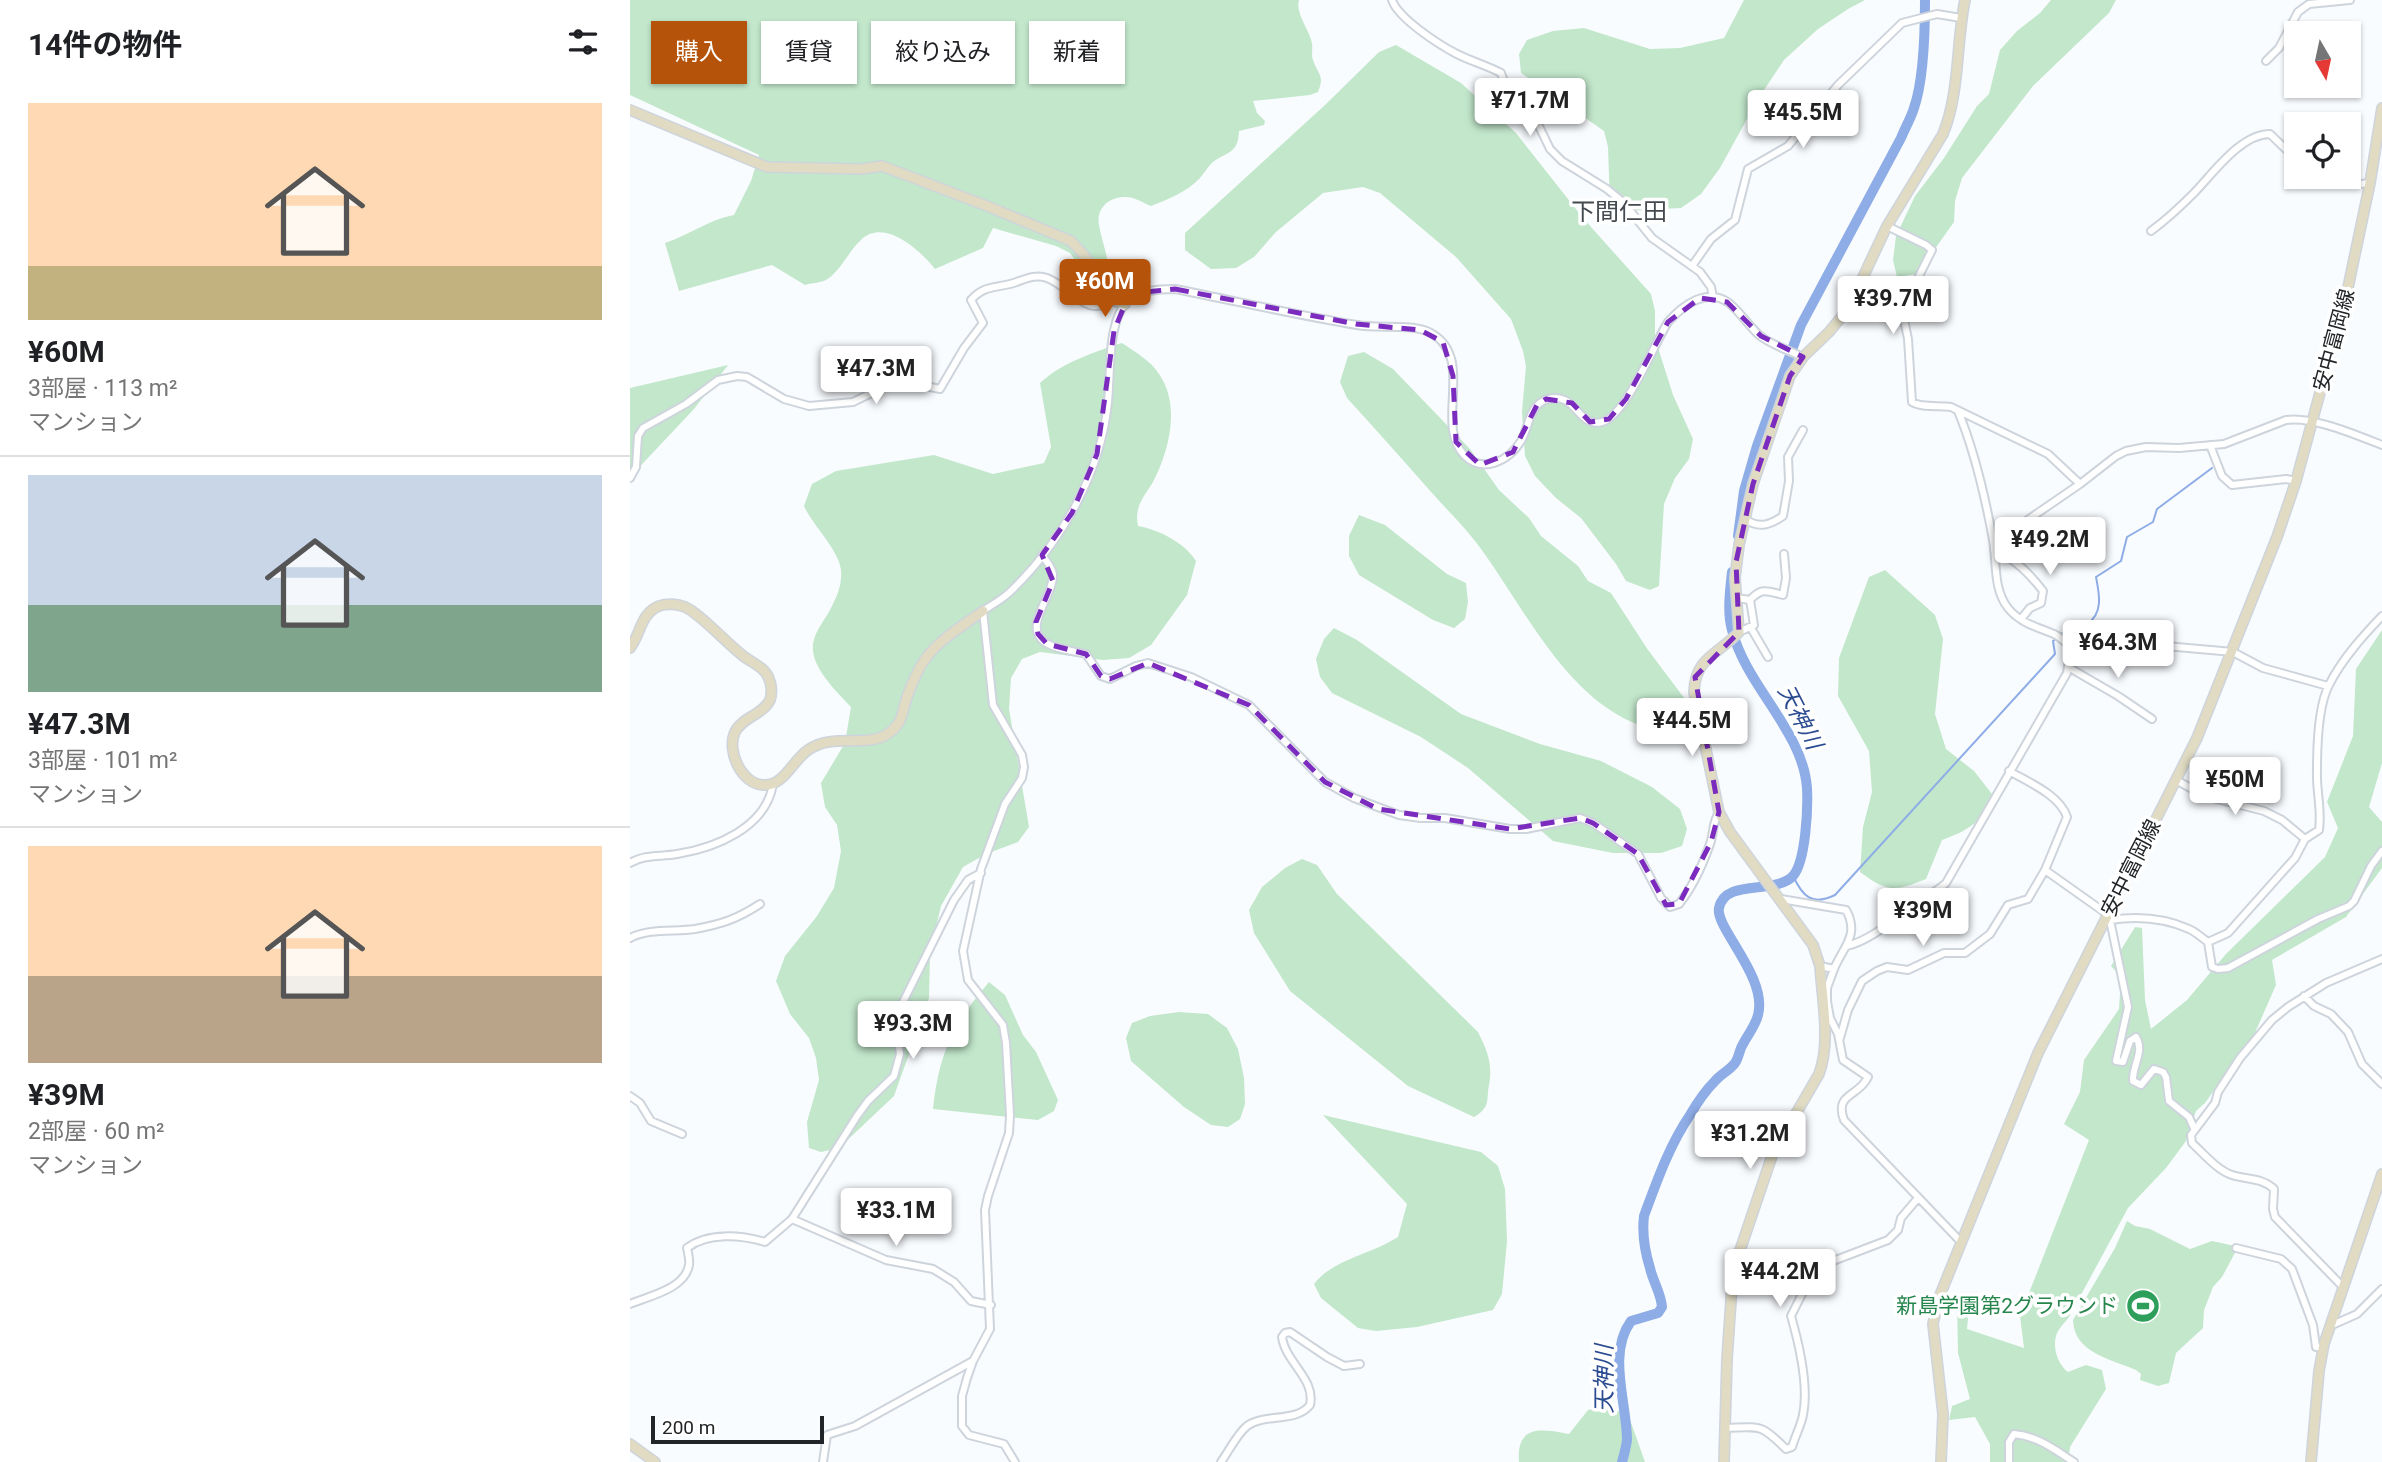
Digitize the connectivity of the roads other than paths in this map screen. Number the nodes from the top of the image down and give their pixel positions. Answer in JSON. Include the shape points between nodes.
{"nodes":[{"id":1,"x":1392,"y":0,"type":"edge"},
{"id":2,"x":1965,"y":0,"type":"edge"},
{"id":3,"x":2350,"y":0,"type":"edge"},
{"id":4,"x":1961,"y":18,"type":"junction"},
{"id":5,"x":2266,"y":61,"type":"dead end"},
{"id":6,"x":2382,"y":108,"type":"edge"},
{"id":7,"x":630,"y":110,"type":"edge"},
{"id":8,"x":2284,"y":147,"type":"edge"},
{"id":9,"x":2378,"y":166,"type":"edge"},
{"id":10,"x":2370,"y":183,"type":"junction"},
{"id":11,"x":2361,"y":185,"type":"edge"},
{"id":12,"x":1887,"y":226,"type":"junction"},
{"id":13,"x":2151,"y":231,"type":"dead end"},
{"id":14,"x":1692,"y":265,"type":"junction"},
{"id":15,"x":1713,"y":297,"type":"junction"},
{"id":16,"x":1112,"y":298,"type":"junction"},
{"id":17,"x":1125,"y":304,"type":"junction"},
{"id":18,"x":1799,"y":355,"type":"junction"},
{"id":19,"x":1958,"y":411,"type":"junction"},
{"id":20,"x":2311,"y":422,"type":"junction"},
{"id":21,"x":1802,"y":430,"type":"dead end"},
{"id":22,"x":2210,"y":445,"type":"junction"},
{"id":23,"x":2382,"y":445,"type":"edge"},
{"id":24,"x":630,"y":478,"type":"edge"},
{"id":25,"x":2295,"y":481,"type":"junction"},
{"id":26,"x":2080,"y":484,"type":"junction"},
{"id":27,"x":1745,"y":519,"type":"junction"},
{"id":28,"x":1994,"y":546,"type":"junction"},
{"id":29,"x":1784,"y":554,"type":"dead end"},
{"id":30,"x":1042,"y":555,"type":"junction"},
{"id":31,"x":1736,"y":598,"type":"junction"},
{"id":32,"x":1749,"y":600,"type":"junction"},
{"id":33,"x":983,"y":611,"type":"junction"},
{"id":34,"x":2382,"y":616,"type":"edge"},
{"id":35,"x":2021,"y":619,"type":"junction"},
{"id":36,"x":1751,"y":628,"type":"junction"},
{"id":37,"x":1736,"y":635,"type":"junction"},
{"id":38,"x":2071,"y":647,"type":"junction"},
{"id":39,"x":630,"y":648,"type":"edge"},
{"id":40,"x":2233,"y":652,"type":"junction"},
{"id":41,"x":1768,"y":657,"type":"dead end"},
{"id":42,"x":2068,"y":667,"type":"junction"},
{"id":43,"x":2328,"y":686,"type":"junction"},
{"id":44,"x":2152,"y":719,"type":"dead end"},
{"id":45,"x":2009,"y":771,"type":"junction"},
{"id":46,"x":2176,"y":780,"type":"junction"},
{"id":47,"x":773,"y":784,"type":"junction"},
{"id":48,"x":1719,"y":812,"type":"junction"},
{"id":49,"x":2305,"y":839,"type":"junction"},
{"id":50,"x":2382,"y":851,"type":"edge"},
{"id":51,"x":630,"y":863,"type":"edge"},
{"id":52,"x":2045,"y":870,"type":"junction"},
{"id":53,"x":981,"y":873,"type":"junction"},
{"id":54,"x":1778,"y":895,"type":"junction"},
{"id":55,"x":761,"y":904,"type":"dead end"},
{"id":56,"x":2109,"y":917,"type":"junction"},
{"id":57,"x":630,"y":937,"type":"edge"},
{"id":58,"x":2208,"y":942,"type":"junction"},
{"id":59,"x":1847,"y":946,"type":"junction"},
{"id":60,"x":2382,"y":959,"type":"edge"},
{"id":61,"x":1820,"y":966,"type":"junction"},
{"id":62,"x":1834,"y":969,"type":"junction"},
{"id":63,"x":2304,"y":996,"type":"junction"},
{"id":64,"x":1838,"y":1042,"type":"junction"},
{"id":65,"x":2382,"y":1084,"type":"edge"},
{"id":66,"x":630,"y":1096,"type":"edge"},
{"id":67,"x":2194,"y":1128,"type":"junction"},
{"id":68,"x":682,"y":1134,"type":"dead end"},
{"id":69,"x":2382,"y":1174,"type":"edge"},
{"id":70,"x":1918,"y":1198,"type":"junction"},
{"id":71,"x":792,"y":1219,"type":"junction"},
{"id":72,"x":1961,"y":1242,"type":"junction"},
{"id":73,"x":2236,"y":1248,"type":"dead end"},
{"id":74,"x":2344,"y":1288,"type":"junction"},
{"id":75,"x":2382,"y":1289,"type":"edge"},
{"id":76,"x":630,"y":1304,"type":"edge"},
{"id":77,"x":991,"y":1305,"type":"junction"},
{"id":78,"x":2330,"y":1326,"type":"junction"},
{"id":79,"x":2323,"y":1349,"type":"junction"},
{"id":80,"x":973,"y":1361,"type":"junction"},
{"id":81,"x":1360,"y":1364,"type":"dead end"},
{"id":82,"x":1725,"y":1428,"type":"junction"},
{"id":83,"x":630,"y":1444,"type":"edge"},
{"id":84,"x":654,"y":1462,"type":"edge"},
{"id":85,"x":823,"y":1462,"type":"edge"},
{"id":86,"x":1015,"y":1462,"type":"edge"},
{"id":87,"x":1220,"y":1462,"type":"edge"},
{"id":88,"x":1724,"y":1462,"type":"edge"},
{"id":89,"x":1941,"y":1462,"type":"edge"},
{"id":90,"x":2009,"y":1462,"type":"edge"},
{"id":91,"x":2074,"y":1462,"type":"edge"},
{"id":92,"x":2311,"y":1462,"type":"edge"}],
"edges":[{"from":1,"to":14,"type":"street","via":[[1401,14],[1436,41],[1501,73],[1509,95],[1536,120],[1550,149],[1623,202],[1652,238]]},
{"from":2,"to":4,"type":"street"},
{"from":3,"to":5,"type":"street","via":[[2309,4],[2298,12],[2279,48]]},
{"from":4,"to":12,"type":"street","via":[[1948,121]]},
{"from":4,"to":14,"type":"street","via":[[1937,14],[1912,19],[1888,34],[1788,146],[1748,169],[1735,220],[1711,239]]},
{"from":6,"to":9,"type":"street","name":"安中富岡線"},
{"from":7,"to":16,"type":"street","via":[[767,167],[882,166],[987,206],[1071,241]]},
{"from":8,"to":13,"type":"street","via":[[2270,134],[2262,134],[2236,149]]},
{"from":9,"to":10,"type":"street","name":"安中富岡線"},
{"from":10,"to":11,"type":"street"},
{"from":10,"to":20,"type":"street","name":"安中富岡線","via":[[2346,297]]},
{"from":12,"to":18,"type":"street","via":[[1848,309],[1829,332]]},
{"from":12,"to":19,"type":"street","via":[[1932,250],[1902,310],[1912,402]]},
{"from":14,"to":15,"type":"street"},
{"from":15,"to":17,"type":"street","via":[[1690,302],[1673,317],[1626,399],[1609,419],[1590,422],[1572,403],[1546,400],[1536,405],[1513,452],[1485,465],[1471,461],[1456,442],[1450,355],[1443,342],[1430,333],[1341,322],[1175,289],[1145,292]]},
{"from":15,"to":18,"type":"street","via":[[1727,302],[1761,336]]},
{"from":16,"to":17,"type":"street"},
{"from":16,"to":24,"type":"street","via":[[1098,308],[1088,305],[1039,276],[981,289],[971,300],[983,323],[940,389],[901,382],[853,402],[809,406],[784,399],[747,377],[718,380],[643,428]]},
{"from":17,"to":30,"type":"street","via":[[1114,331],[1108,404],[1097,454],[1072,513]]},
{"from":18,"to":27,"type":"street"},
{"from":19,"to":26,"type":"street","via":[[2048,454]]},
{"from":19,"to":28,"type":"street","via":[[1970,439]]},
{"from":20,"to":22,"type":"street","via":[[2286,420]]},
{"from":20,"to":23,"type":"street"},
{"from":20,"to":25,"type":"street","name":"安中富岡線"},
{"from":21,"to":27,"type":"street","via":[[1788,457],[1783,516],[1769,525]]},
{"from":22,"to":25,"type":"street","via":[[2222,476],[2232,485]]},
{"from":22,"to":26,"type":"street","via":[[2126,451]]},
{"from":25,"to":40,"type":"street","name":"安中富岡線"},
{"from":26,"to":28,"type":"street"},
{"from":27,"to":31,"type":"street","via":[[1736,562]]},
{"from":28,"to":35,"type":"street","via":[[2000,594]]},
{"from":28,"to":35,"type":"street","via":[[2043,590],[2041,603]]},
{"from":29,"to":32,"type":"street","via":[[1785,594],[1764,590]]},
{"from":30,"to":33,"type":"street","via":[[1012,590]]},
{"from":30,"to":48,"type":"street","via":[[1053,570],[1036,622],[1038,635],[1047,644],[1086,654],[1101,676],[1110,679],[1148,663],[1191,677],[1249,705],[1325,782],[1378,809],[1407,817],[1510,829],[1580,818],[1593,822],[1638,854],[1670,907],[1686,894],[1711,842]]},
{"from":31,"to":32,"type":"street"},
{"from":31,"to":37,"type":"street"},
{"from":32,"to":36,"type":"street"},
{"from":33,"to":47,"type":"street","via":[[927,657],[914,679],[903,719],[887,735],[816,744]]},
{"from":33,"to":53,"type":"street","via":[[993,705],[1023,755],[1024,767],[1005,803]]},
{"from":34,"to":43,"type":"street"},
{"from":35,"to":38,"type":"street"},
{"from":36,"to":37,"type":"street"},
{"from":36,"to":41,"type":"street"},
{"from":37,"to":48,"type":"street","via":[[1702,664],[1694,681]]},
{"from":38,"to":40,"type":"street","via":[[2082,636],[2108,626],[2143,644]]},
{"from":38,"to":42,"type":"street"},
{"from":39,"to":47,"type":"street","via":[[645,617],[660,606],[673,604],[687,608],[765,671],[772,689],[770,700],[740,725],[733,742],[738,765],[748,780]]},
{"from":40,"to":43,"type":"street","via":[[2263,668]]},
{"from":40,"to":46,"type":"street","name":"安中富岡線"},
{"from":42,"to":44,"type":"street"},
{"from":42,"to":45,"type":"street"},
{"from":43,"to":49,"type":"street","via":[[2318,744],[2321,819],[2319,830]]},
{"from":45,"to":52,"type":"street","via":[[2049,795],[2067,817]]},
{"from":45,"to":59,"type":"street","via":[[1946,883]]},
{"from":46,"to":49,"type":"street","via":[[2205,796],[2264,811]]},
{"from":46,"to":56,"type":"street","name":"安中富岡線"},
{"from":47,"to":51,"type":"street","via":[[759,813],[737,833],[685,853],[641,856]]},
{"from":48,"to":54,"type":"street"},
{"from":49,"to":58,"type":"street","via":[[2295,858],[2228,933]]},
{"from":50,"to":58,"type":"street","via":[[2349,906],[2228,968],[2212,967]]},
{"from":52,"to":56,"type":"street"},
{"from":52,"to":64,"type":"street","via":[[2028,899],[2008,905],[1990,934],[1973,949],[1944,953],[1909,970],[1887,967],[1862,981]]},
{"from":53,"to":71,"type":"street","via":[[968,880],[954,900],[895,1018],[900,1054],[894,1076],[857,1116]]},
{"from":53,"to":77,"type":"street","via":[[963,951],[972,988],[1003,1025],[1010,1115],[1009,1133],[985,1210]]},
{"from":54,"to":59,"type":"street","via":[[1846,910],[1852,920]]},
{"from":54,"to":61,"type":"street","via":[[1813,945]]},
{"from":55,"to":57,"type":"street","via":[[736,920]]},
{"from":56,"to":58,"type":"street","via":[[2154,920],[2190,929]]},
{"from":56,"to":67,"type":"street","via":[[2128,1007],[2116,1060],[2123,1062],[2136,1037],[2140,1052],[2133,1081],[2141,1085],[2154,1069],[2163,1072],[2169,1101],[2189,1117]]},
{"from":56,"to":72,"type":"street","name":"安中富岡線","via":[[2038,1053]]},
{"from":59,"to":62,"type":"street"},
{"from":60,"to":63,"type":"street"},
{"from":61,"to":62,"type":"street"},
{"from":61,"to":82,"type":"street","via":[[1823,1063],[1773,1153],[1733,1271]]},
{"from":62,"to":64,"type":"street","via":[[1827,1002]]},
{"from":63,"to":65,"type":"street","via":[[2348,1032],[2362,1064]]},
{"from":63,"to":67,"type":"street","via":[[2258,1036]]},
{"from":64,"to":70,"type":"street","via":[[1843,1060],[1868,1077],[1843,1100],[1844,1120]]},
{"from":66,"to":68,"type":"street","via":[[650,1121]]},
{"from":67,"to":74,"type":"street","via":[[2192,1143],[2221,1168],[2274,1189],[2275,1217]]},
{"from":69,"to":74,"type":"street"},
{"from":70,"to":72,"type":"street"},
{"from":70,"to":82,"type":"street","via":[[1888,1240],[1833,1261],[1821,1280],[1803,1292],[1791,1317],[1801,1354],[1803,1398],[1793,1447],[1786,1449],[1760,1427]]},
{"from":71,"to":76,"type":"street","via":[[765,1242],[736,1236],[695,1242],[687,1248],[689,1265],[682,1279]]},
{"from":71,"to":77,"type":"street","via":[[886,1260],[933,1269],[954,1282],[971,1301]]},
{"from":72,"to":89,"type":"street","name":"安中富岡線","via":[[1933,1324],[1943,1414]]},
{"from":73,"to":79,"type":"street","via":[[2281,1259],[2292,1269],[2314,1325],[2316,1347]]},
{"from":74,"to":78,"type":"street"},
{"from":75,"to":78,"type":"street","via":[[2357,1314]]},
{"from":77,"to":80,"type":"street","via":[[990,1329]]},
{"from":78,"to":79,"type":"street"},
{"from":79,"to":92,"type":"street"},
{"from":80,"to":85,"type":"street","via":[[855,1426],[827,1435]]},
{"from":80,"to":86,"type":"street","via":[[962,1396],[962,1426],[969,1435],[1004,1444]]},
{"from":81,"to":87,"type":"street","via":[[1344,1366],[1285,1333],[1282,1342],[1309,1389],[1310,1405],[1301,1413],[1245,1427]]},
{"from":82,"to":88,"type":"street"},
{"from":83,"to":84,"type":"street"},
{"from":90,"to":91,"type":"street","via":[[2009,1442],[2014,1434],[2044,1442]]}]}
